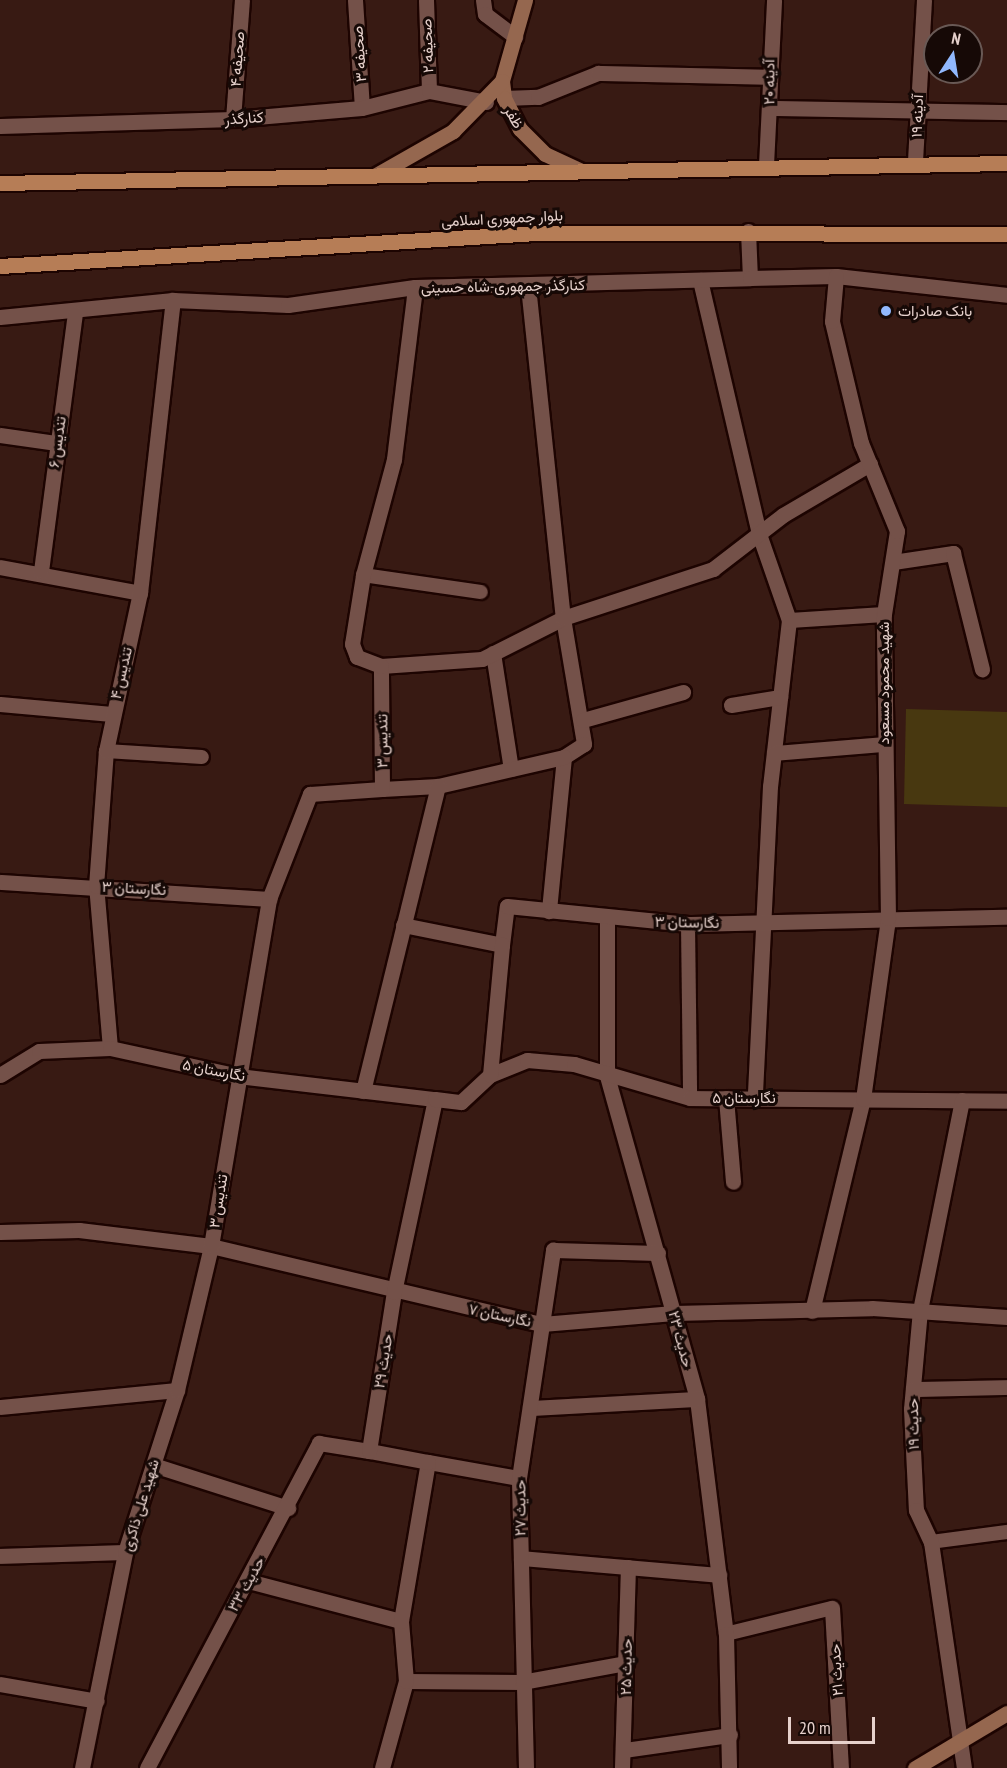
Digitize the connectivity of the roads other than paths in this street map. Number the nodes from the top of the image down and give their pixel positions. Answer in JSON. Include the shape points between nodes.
{"nodes":[{"id":1,"x":242,"y":0,"type":"edge"},
{"id":2,"x":355,"y":0,"type":"edge"},
{"id":3,"x":426,"y":0,"type":"edge"},
{"id":4,"x":483,"y":0,"type":"edge"},
{"id":5,"x":525,"y":0,"type":"edge"},
{"id":6,"x":774,"y":0,"type":"edge"},
{"id":7,"x":924,"y":0,"type":"edge"},
{"id":8,"x":515,"y":37,"type":"junction"},
{"id":9,"x":769,"y":77,"type":"junction"},
{"id":10,"x":502,"y":81,"type":"junction"},
{"id":11,"x":429,"y":91,"type":"junction"},
{"id":12,"x":504,"y":98,"type":"junction"},
{"id":13,"x":486,"y":102,"type":"junction"},
{"id":14,"x":362,"y":108,"type":"junction"},
{"id":15,"x":769,"y":108,"type":"junction"},
{"id":16,"x":1007,"y":112,"type":"edge"},
{"id":17,"x":917,"y":114,"type":"junction"},
{"id":18,"x":233,"y":119,"type":"junction"},
{"id":19,"x":0,"y":126,"type":"edge"},
{"id":20,"x":915,"y":161,"type":"junction"},
{"id":21,"x":1007,"y":163,"type":"edge"},
{"id":22,"x":766,"y":165,"type":"junction"},
{"id":23,"x":579,"y":170,"type":"junction"},
{"id":24,"x":376,"y":176,"type":"junction"},
{"id":25,"x":0,"y":183,"type":"edge"},
{"id":26,"x":748,"y":231,"type":"junction"},
{"id":27,"x":1007,"y":234,"type":"edge"},
{"id":28,"x":0,"y":267,"type":"edge"},
{"id":29,"x":836,"y":276,"type":"junction"},
{"id":30,"x":750,"y":278,"type":"junction"},
{"id":31,"x":700,"y":280,"type":"junction"},
{"id":32,"x":528,"y":286,"type":"junction"},
{"id":33,"x":415,"y":287,"type":"junction"},
{"id":34,"x":1007,"y":295,"type":"edge"},
{"id":35,"x":173,"y":300,"type":"junction"},
{"id":36,"x":75,"y":313,"type":"junction"},
{"id":37,"x":0,"y":317,"type":"edge"},
{"id":38,"x":0,"y":435,"type":"edge"},
{"id":39,"x":56,"y":443,"type":"junction"},
{"id":40,"x":870,"y":464,"type":"junction"},
{"id":41,"x":759,"y":534,"type":"junction"},
{"id":42,"x":893,"y":562,"type":"junction"},
{"id":43,"x":0,"y":567,"type":"edge"},
{"id":44,"x":41,"y":571,"type":"junction"},
{"id":45,"x":363,"y":575,"type":"junction"},
{"id":46,"x":140,"y":592,"type":"junction"},
{"id":47,"x":481,"y":592,"type":"dead end"},
{"id":48,"x":885,"y":614,"type":"junction"},
{"id":49,"x":563,"y":618,"type":"junction"},
{"id":50,"x":789,"y":620,"type":"junction"},
{"id":51,"x":493,"y":653,"type":"junction"},
{"id":52,"x":381,"y":666,"type":"junction"},
{"id":53,"x":982,"y":669,"type":"dead end"},
{"id":54,"x":683,"y":692,"type":"dead end"},
{"id":55,"x":780,"y":697,"type":"junction"},
{"id":56,"x":0,"y":705,"type":"edge"},
{"id":57,"x":731,"y":705,"type":"dead end"},
{"id":58,"x":112,"y":714,"type":"junction"},
{"id":59,"x":583,"y":720,"type":"junction"},
{"id":60,"x":884,"y":744,"type":"junction"},
{"id":61,"x":106,"y":751,"type":"junction"},
{"id":62,"x":774,"y":753,"type":"junction"},
{"id":63,"x":202,"y":757,"type":"dead end"},
{"id":64,"x":564,"y":757,"type":"junction"},
{"id":65,"x":511,"y":769,"type":"junction"},
{"id":66,"x":438,"y":786,"type":"junction"},
{"id":67,"x":382,"y":789,"type":"junction"},
{"id":68,"x":0,"y":882,"type":"edge"},
{"id":69,"x":96,"y":886,"type":"junction"},
{"id":70,"x":268,"y":899,"type":"junction"},
{"id":71,"x":549,"y":911,"type":"junction"},
{"id":72,"x":607,"y":917,"type":"junction"},
{"id":73,"x":888,"y":918,"type":"junction"},
{"id":74,"x":1007,"y":918,"type":"edge"},
{"id":75,"x":763,"y":922,"type":"junction"},
{"id":76,"x":688,"y":924,"type":"junction"},
{"id":77,"x":403,"y":925,"type":"junction"},
{"id":78,"x":502,"y":945,"type":"junction"},
{"id":79,"x":110,"y":1048,"type":"junction"},
{"id":80,"x":0,"y":1075,"type":"edge"},
{"id":81,"x":490,"y":1075,"type":"junction"},
{"id":82,"x":238,"y":1076,"type":"junction"},
{"id":83,"x":607,"y":1076,"type":"junction"},
{"id":84,"x":363,"y":1091,"type":"junction"},
{"id":85,"x":690,"y":1098,"type":"junction"},
{"id":86,"x":726,"y":1098,"type":"junction"},
{"id":87,"x":755,"y":1098,"type":"junction"},
{"id":88,"x":435,"y":1099,"type":"junction"},
{"id":89,"x":863,"y":1099,"type":"junction"},
{"id":90,"x":962,"y":1100,"type":"junction"},
{"id":91,"x":1007,"y":1101,"type":"edge"},
{"id":92,"x":733,"y":1182,"type":"dead end"},
{"id":93,"x":0,"y":1232,"type":"edge"},
{"id":94,"x":211,"y":1246,"type":"junction"},
{"id":95,"x":658,"y":1253,"type":"junction"},
{"id":96,"x":394,"y":1292,"type":"junction"},
{"id":97,"x":920,"y":1310,"type":"junction"},
{"id":98,"x":812,"y":1311,"type":"junction"},
{"id":99,"x":674,"y":1312,"type":"junction"},
{"id":100,"x":1007,"y":1317,"type":"edge"},
{"id":101,"x":542,"y":1324,"type":"junction"},
{"id":102,"x":1007,"y":1387,"type":"edge"},
{"id":103,"x":913,"y":1389,"type":"junction"},
{"id":104,"x":177,"y":1390,"type":"junction"},
{"id":105,"x":697,"y":1400,"type":"junction"},
{"id":106,"x":0,"y":1407,"type":"edge"},
{"id":107,"x":530,"y":1408,"type":"junction"},
{"id":108,"x":369,"y":1451,"type":"junction"},
{"id":109,"x":428,"y":1462,"type":"junction"},
{"id":110,"x":153,"y":1465,"type":"junction"},
{"id":111,"x":519,"y":1478,"type":"junction"},
{"id":112,"x":288,"y":1508,"type":"junction"},
{"id":113,"x":1007,"y":1532,"type":"edge"},
{"id":114,"x":931,"y":1542,"type":"junction"},
{"id":115,"x":125,"y":1552,"type":"junction"},
{"id":116,"x":0,"y":1556,"type":"edge"},
{"id":117,"x":521,"y":1558,"type":"junction"},
{"id":118,"x":628,"y":1567,"type":"junction"},
{"id":119,"x":719,"y":1575,"type":"junction"},
{"id":120,"x":248,"y":1581,"type":"junction"},
{"id":121,"x":832,"y":1608,"type":"joint"},
{"id":122,"x":401,"y":1620,"type":"junction"},
{"id":123,"x":726,"y":1634,"type":"junction"},
{"id":124,"x":626,"y":1663,"type":"junction"},
{"id":125,"x":406,"y":1681,"type":"junction"},
{"id":126,"x":522,"y":1682,"type":"junction"},
{"id":127,"x":0,"y":1684,"type":"edge"},
{"id":128,"x":97,"y":1701,"type":"junction"},
{"id":129,"x":1007,"y":1713,"type":"edge"},
{"id":130,"x":730,"y":1735,"type":"junction"},
{"id":131,"x":959,"y":1746,"type":"junction"},
{"id":132,"x":624,"y":1750,"type":"junction"},
{"id":133,"x":82,"y":1768,"type":"edge"},
{"id":134,"x":147,"y":1768,"type":"edge"},
{"id":135,"x":382,"y":1768,"type":"edge"},
{"id":136,"x":526,"y":1768,"type":"edge"},
{"id":137,"x":622,"y":1768,"type":"edge"},
{"id":138,"x":729,"y":1768,"type":"edge"},
{"id":139,"x":841,"y":1768,"type":"edge"},
{"id":140,"x":915,"y":1768,"type":"edge"},
{"id":141,"x":964,"y":1768,"type":"edge"}],
"edges":[{"from":1,"to":18,"type":"street","name":"صحیفه ۴"},
{"from":2,"to":14,"type":"street","name":"صحیفه ۳"},
{"from":3,"to":11,"type":"street","name":"صحیفه ۲"},
{"from":4,"to":8,"type":"street","via":[[485,14]]},
{"from":5,"to":8,"type":"street","name":"ظفر"},
{"from":6,"to":9,"type":"street","name":"آدینه ۲۰"},
{"from":7,"to":17,"type":"street","name":"آدینه ۱۹"},
{"from":8,"to":10,"type":"street","name":"ظفر"},
{"from":9,"to":12,"type":"street","via":[[598,73],[538,97]]},
{"from":9,"to":15,"type":"street","name":"آدینه ۲۰"},
{"from":10,"to":12,"type":"street","name":"ظفر"},
{"from":10,"to":13,"type":"street"},
{"from":11,"to":13,"type":"street","name":"کنارگذر"},
{"from":11,"to":14,"type":"street","name":"کنارگذر"},
{"from":12,"to":23,"type":"street","name":"ظفر","via":[[520,129],[545,154]]},
{"from":13,"to":24,"type":"street","via":[[421,154]]},
{"from":14,"to":18,"type":"street","name":"کنارگذر"},
{"from":15,"to":17,"type":"street"},
{"from":15,"to":22,"type":"street","name":"آدینه ۲۰"},
{"from":16,"to":17,"type":"street"},
{"from":17,"to":20,"type":"street","name":"آدینه ۱۹"},
{"from":18,"to":19,"type":"street","name":"کنارگذر"},
{"from":20,"to":21,"type":"main road"},
{"from":20,"to":22,"type":"main road"},
{"from":22,"to":23,"type":"main road"},
{"from":23,"to":24,"type":"main road"},
{"from":24,"to":25,"type":"main road"},
{"from":26,"to":27,"type":"main road","name":"بلوار جمهوری اسلامی"},
{"from":26,"to":28,"type":"main road","name":"بلوار جمهوری اسلامی","via":[[536,233]]},
{"from":26,"to":30,"type":"street"},
{"from":29,"to":30,"type":"street","name":"کنارگذر جمهوری-شاه حسینی"},
{"from":29,"to":34,"type":"street","name":"کنارگذر جمهوری-شاه حسینی"},
{"from":29,"to":40,"type":"street","name":"شهید محمود مسعود","via":[[832,321]]},
{"from":30,"to":31,"type":"street","name":"کنارگذر جمهوری-شاه حسینی"},
{"from":31,"to":32,"type":"street","name":"کنارگذر جمهوری-شاه حسینی"},
{"from":31,"to":41,"type":"street"},
{"from":32,"to":33,"type":"street","name":"کنارگذر جمهوری-شاه حسینی"},
{"from":32,"to":49,"type":"street"},
{"from":33,"to":35,"type":"street","name":"کنارگذر جمهوری-شاه حسینی","via":[[288,305]]},
{"from":33,"to":45,"type":"street","via":[[394,459]]},
{"from":35,"to":36,"type":"street","name":"کنارگذر جمهوری-شاه حسینی"},
{"from":35,"to":46,"type":"street","name":"تندیس ۴"},
{"from":36,"to":37,"type":"street","name":"کنارگذر جمهوری-شاه حسینی"},
{"from":36,"to":39,"type":"street","name":"تندیس ۶"},
{"from":38,"to":39,"type":"street"},
{"from":39,"to":44,"type":"street","name":"تندیس ۶"},
{"from":40,"to":41,"type":"street"},
{"from":40,"to":42,"type":"street","name":"شهید محمود مسعود","via":[[897,531]]},
{"from":41,"to":49,"type":"street","via":[[713,569]]},
{"from":41,"to":50,"type":"street"},
{"from":42,"to":48,"type":"street","name":"شهید محمود مسعود"},
{"from":42,"to":53,"type":"street","via":[[953,553]]},
{"from":43,"to":44,"type":"street"},
{"from":44,"to":46,"type":"street"},
{"from":45,"to":47,"type":"lane"},
{"from":45,"to":52,"type":"street","via":[[354,651]]},
{"from":46,"to":58,"type":"street","name":"تندیس ۴"},
{"from":48,"to":50,"type":"street"},
{"from":48,"to":60,"type":"street","name":"شهید محمود مسعود"},
{"from":49,"to":51,"type":"street"},
{"from":49,"to":59,"type":"street"},
{"from":50,"to":55,"type":"street"},
{"from":51,"to":52,"type":"street","via":[[482,659]]},
{"from":51,"to":65,"type":"street"},
{"from":52,"to":67,"type":"street","name":"تندیس ۳"},
{"from":54,"to":59,"type":"street"},
{"from":55,"to":57,"type":"street"},
{"from":55,"to":62,"type":"street"},
{"from":56,"to":58,"type":"street"},
{"from":58,"to":61,"type":"street","name":"تندیس ۴"},
{"from":59,"to":64,"type":"street","via":[[584,744]]},
{"from":60,"to":62,"type":"street"},
{"from":60,"to":73,"type":"street","name":"شهید محمود مسعود"},
{"from":61,"to":63,"type":"lane"},
{"from":61,"to":69,"type":"street","name":"تندیس ۴"},
{"from":62,"to":75,"type":"street"},
{"from":64,"to":65,"type":"street"},
{"from":64,"to":71,"type":"street"},
{"from":65,"to":66,"type":"street"},
{"from":66,"to":67,"type":"street"},
{"from":66,"to":77,"type":"street"},
{"from":67,"to":70,"type":"street","name":"تندیس ۳","via":[[310,794]]},
{"from":68,"to":69,"type":"street","name":"نگارستان ۳"},
{"from":69,"to":70,"type":"street","name":"نگارستان ۳"},
{"from":69,"to":79,"type":"street","name":"تندیس ۴"},
{"from":70,"to":82,"type":"street","name":"تندیس ۳"},
{"from":71,"to":72,"type":"street","name":"نگارستان ۳"},
{"from":71,"to":78,"type":"street","name":"نگارستان ۳","via":[[507,906]]},
{"from":72,"to":76,"type":"street","name":"نگارستان ۳"},
{"from":72,"to":83,"type":"street","name":"حدیث ۲۳"},
{"from":73,"to":74,"type":"street","name":"نگارستان ۳"},
{"from":73,"to":75,"type":"street","name":"نگارستان ۳"},
{"from":73,"to":89,"type":"street","name":"شهید محمود مسعود"},
{"from":75,"to":76,"type":"street","name":"نگارستان ۳"},
{"from":75,"to":87,"type":"street"},
{"from":76,"to":85,"type":"lane"},
{"from":77,"to":78,"type":"street"},
{"from":77,"to":84,"type":"street"},
{"from":78,"to":81,"type":"street"},
{"from":79,"to":80,"type":"street","name":"نگارستان ۵","via":[[39,1051]]},
{"from":79,"to":82,"type":"street","name":"نگارستان ۵"},
{"from":81,"to":83,"type":"street","name":"نگارستان ۵","via":[[527,1060],[574,1064]]},
{"from":81,"to":88,"type":"street","via":[[461,1102]]},
{"from":82,"to":84,"type":"street","name":"نگارستان ۵"},
{"from":82,"to":94,"type":"street","name":"تندیس ۳"},
{"from":83,"to":85,"type":"street","name":"نگارستان ۵"},
{"from":83,"to":95,"type":"street","name":"حدیث ۲۳"},
{"from":84,"to":88,"type":"street","name":"نگارستان ۵"},
{"from":85,"to":86,"type":"street","name":"نگارستان ۵"},
{"from":86,"to":87,"type":"street","name":"نگارستان ۵"},
{"from":86,"to":92,"type":"street"},
{"from":87,"to":89,"type":"street","name":"نگارستان ۵"},
{"from":88,"to":96,"type":"street","name":"حدیث ۲۹"},
{"from":89,"to":90,"type":"street","name":"نگارستان ۵"},
{"from":89,"to":98,"type":"street","name":"شهید محمود مسعود"},
{"from":90,"to":91,"type":"street","name":"نگارستان ۵"},
{"from":90,"to":97,"type":"street","name":"حدیث ۱۹"},
{"from":93,"to":94,"type":"street","name":"نگارستان ۷","via":[[79,1230]]},
{"from":94,"to":96,"type":"street","name":"نگارستان ۷"},
{"from":94,"to":104,"type":"street","name":"شهید علی ذاکری"},
{"from":95,"to":99,"type":"street","name":"حدیث ۲۳"},
{"from":95,"to":101,"type":"street","name":"حدیث ۲۷","via":[[553,1250]]},
{"from":96,"to":101,"type":"street","name":"نگارستان ۷"},
{"from":96,"to":108,"type":"street","name":"حدیث ۲۹"},
{"from":97,"to":98,"type":"street","name":"نگارستان ۷"},
{"from":97,"to":100,"type":"street","name":"نگارستان ۷"},
{"from":97,"to":103,"type":"street","name":"حدیث ۱۹"},
{"from":98,"to":99,"type":"street","name":"نگارستان ۷"},
{"from":99,"to":101,"type":"street","name":"نگارستان ۷"},
{"from":99,"to":105,"type":"street","name":"حدیث ۲۳"},
{"from":101,"to":107,"type":"street","name":"حدیث ۲۷"},
{"from":102,"to":103,"type":"street"},
{"from":103,"to":114,"type":"street","name":"حدیث ۱۹","via":[[916,1510]]},
{"from":104,"to":106,"type":"street"},
{"from":104,"to":110,"type":"street","name":"شهید علی ذاکری"},
{"from":105,"to":107,"type":"street"},
{"from":105,"to":119,"type":"street","name":"حدیث ۲۳"},
{"from":107,"to":111,"type":"street","name":"حدیث ۲۷"},
{"from":108,"to":109,"type":"street"},
{"from":108,"to":112,"type":"street","name":"حدیث ۳۳","via":[[319,1443]]},
{"from":109,"to":111,"type":"street"},
{"from":109,"to":122,"type":"street"},
{"from":110,"to":112,"type":"street"},
{"from":110,"to":115,"type":"street","name":"شهید علی ذاکری"},
{"from":111,"to":117,"type":"street","name":"حدیث ۲۷"},
{"from":112,"to":120,"type":"street","name":"حدیث ۳۳"},
{"from":113,"to":114,"type":"lane"},
{"from":114,"to":131,"type":"street","name":"حدیث ۱۹"},
{"from":115,"to":116,"type":"street"},
{"from":115,"to":128,"type":"street","name":"شهید علی ذاکری"},
{"from":117,"to":118,"type":"street"},
{"from":117,"to":126,"type":"street","name":"حدیث ۲۷"},
{"from":118,"to":119,"type":"street"},
{"from":118,"to":124,"type":"street","name":"حدیث ۲۵"},
{"from":119,"to":123,"type":"street","name":"حدیث ۲۳"},
{"from":120,"to":122,"type":"street"},
{"from":120,"to":134,"type":"street","name":"حدیث ۳۳"},
{"from":121,"to":123,"type":"lane"},
{"from":121,"to":139,"type":"street","name":"حدیث ۲۱"},
{"from":122,"to":125,"type":"street"},
{"from":123,"to":130,"type":"street","name":"حدیث ۲۳"},
{"from":124,"to":126,"type":"street"},
{"from":124,"to":132,"type":"street","name":"حدیث ۲۵"},
{"from":125,"to":126,"type":"street"},
{"from":125,"to":135,"type":"street"},
{"from":126,"to":136,"type":"street","name":"حدیث ۲۷"},
{"from":127,"to":128,"type":"street"},
{"from":128,"to":133,"type":"street","name":"شهید علی ذاکری"},
{"from":129,"to":131,"type":"street"},
{"from":130,"to":132,"type":"street"},
{"from":130,"to":138,"type":"street","name":"حدیث ۲۳"},
{"from":131,"to":140,"type":"street"},
{"from":131,"to":141,"type":"street","name":"حدیث ۱۹"},
{"from":132,"to":137,"type":"street","name":"حدیث ۲۵"}]}
